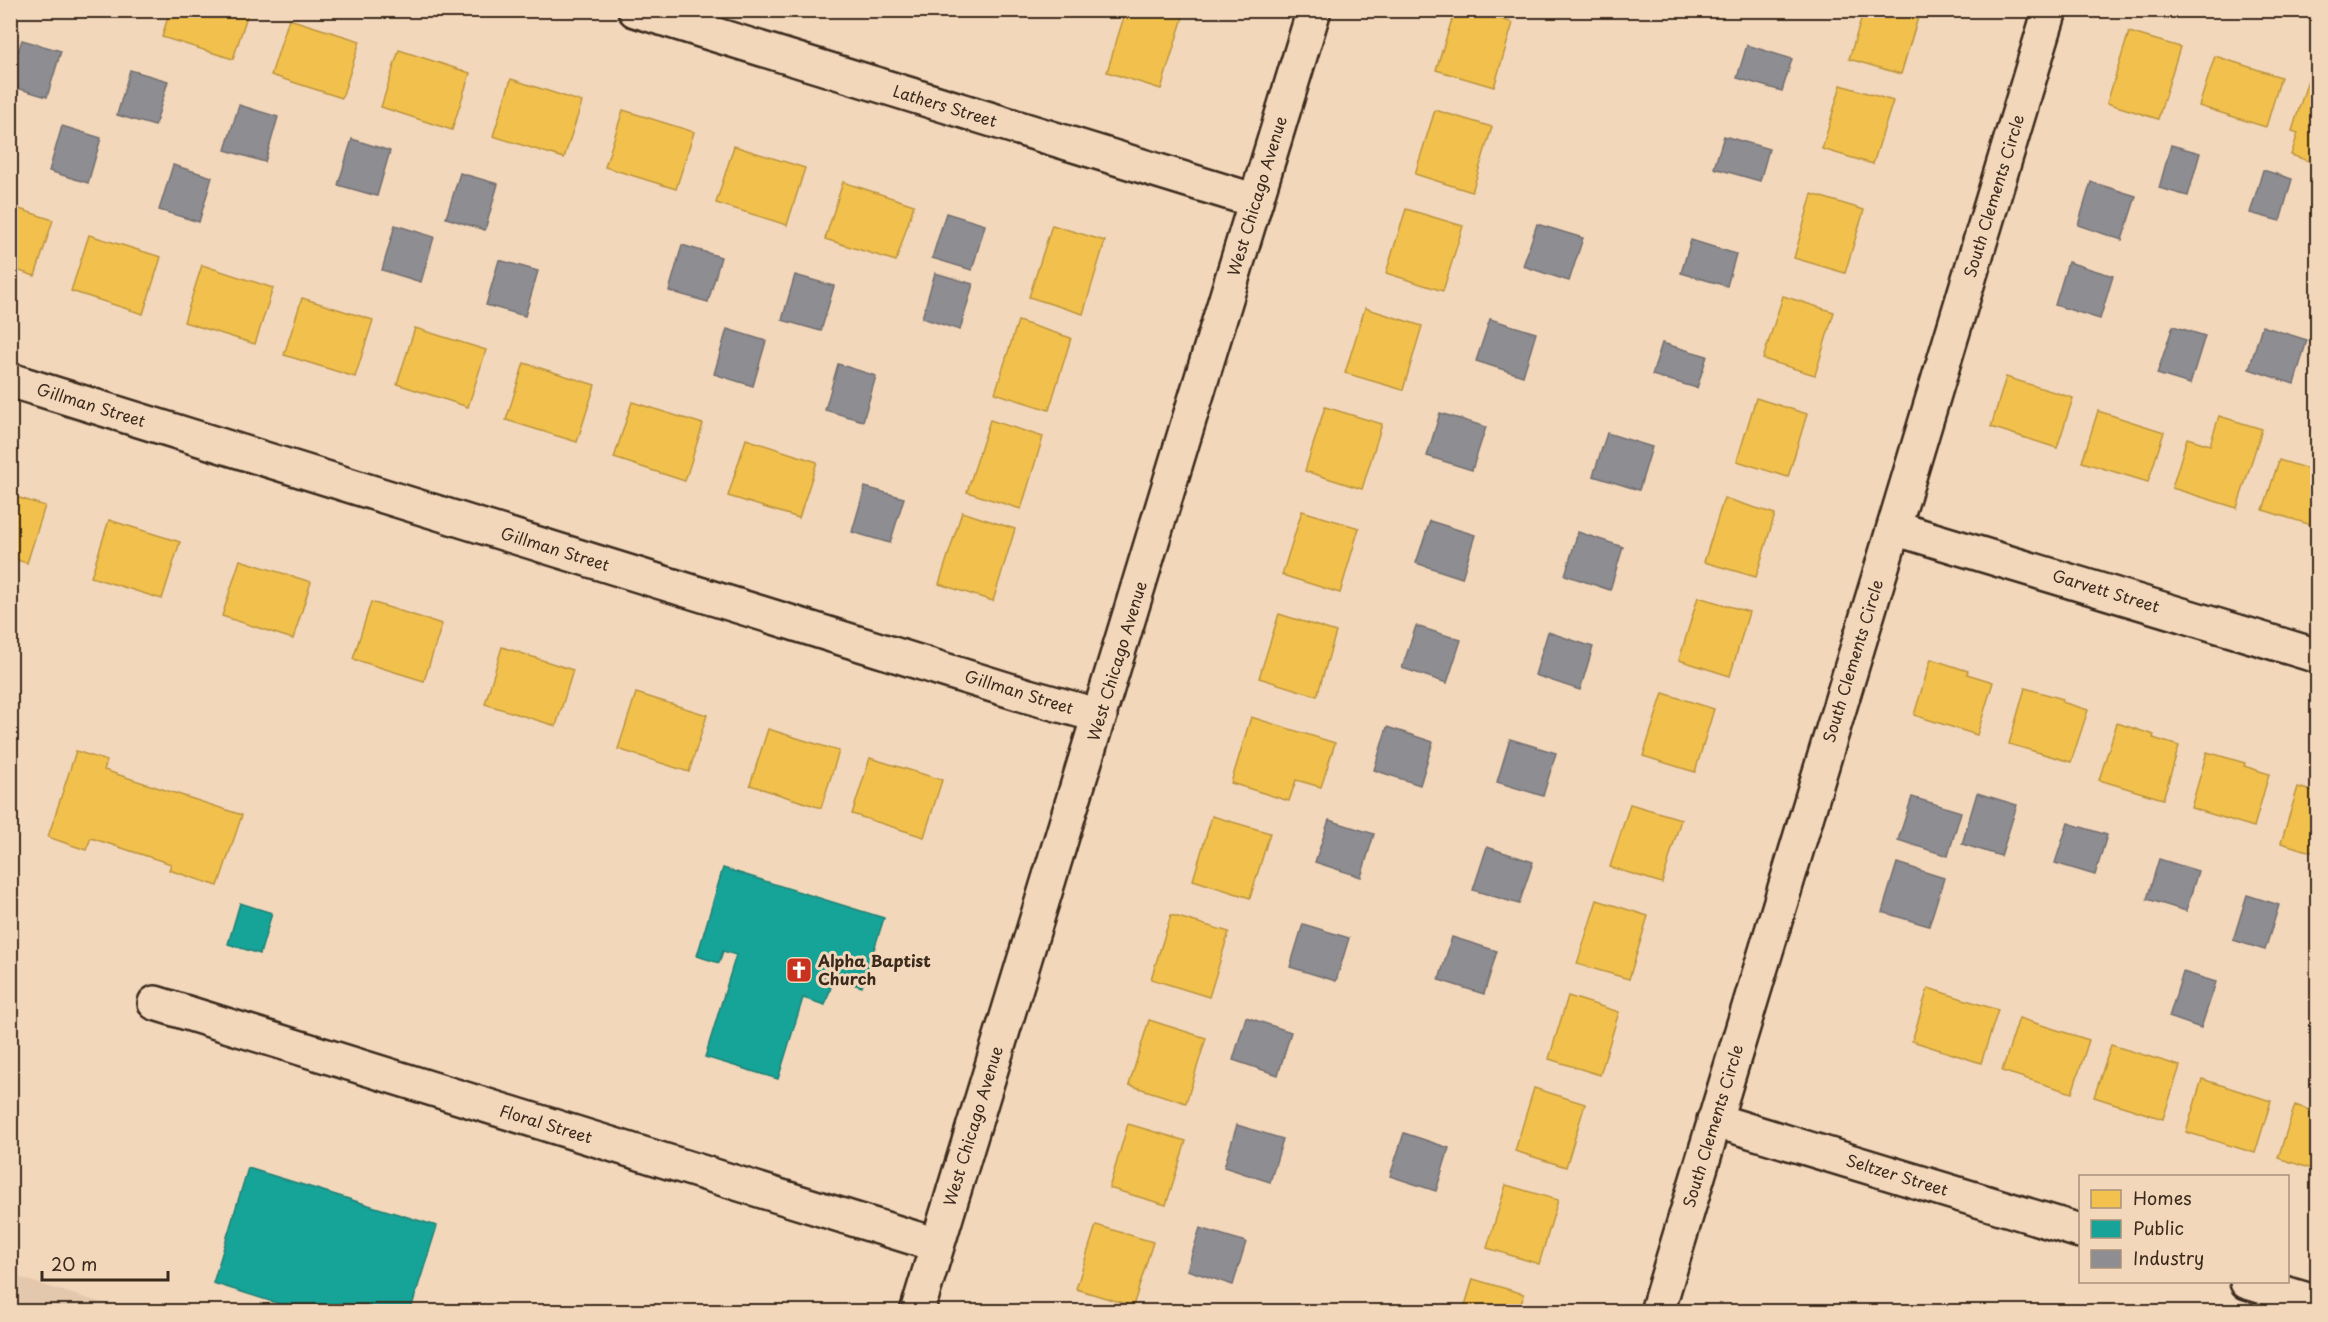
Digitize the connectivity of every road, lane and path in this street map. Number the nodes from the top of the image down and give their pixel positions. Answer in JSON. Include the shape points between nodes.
{"nodes":[{"id":1,"x":635,"y":10,"type":"edge"},
{"id":2,"x":1314,"y":10,"type":"edge"},
{"id":3,"x":2050,"y":10,"type":"edge"},
{"id":4,"x":1256,"y":201,"type":"junction"},
{"id":5,"x":10,"y":380,"type":"edge"},
{"id":6,"x":1894,"y":528,"type":"junction"},
{"id":7,"x":2318,"y":656,"type":"edge"},
{"id":8,"x":1100,"y":716,"type":"junction"},
{"id":9,"x":155,"y":1003,"type":"dead end"},
{"id":10,"x":1714,"y":1120,"type":"junction"},
{"id":11,"x":2079,"y":1231,"type":"edge"},
{"id":12,"x":937,"y":1245,"type":"junction"},
{"id":13,"x":2253,"y":1283,"type":"edge"},
{"id":14,"x":2318,"y":1303,"type":"edge"},
{"id":15,"x":917,"y":1311,"type":"edge"},
{"id":16,"x":1657,"y":1311,"type":"edge"}],
"edges":[{"from":1,"to":4,"type":"street","name":"Lathers Street"},
{"from":2,"to":4,"type":"street","name":"West Chicago Avenue"},
{"from":3,"to":6,"type":"street","name":"South Clements Circle"},
{"from":4,"to":8,"type":"street","name":"West Chicago Avenue"},
{"from":5,"to":8,"type":"street","name":"Gillman Street"},
{"from":6,"to":7,"type":"street","name":"Garvett Street"},
{"from":6,"to":10,"type":"street","name":"South Clements Circle"},
{"from":8,"to":12,"type":"street","name":"West Chicago Avenue"},
{"from":9,"to":12,"type":"street","name":"Floral Street"},
{"from":10,"to":11,"type":"street","name":"Seltzer Street"},
{"from":10,"to":16,"type":"street","name":"South Clements Circle"},
{"from":12,"to":15,"type":"street","name":"West Chicago Avenue"},
{"from":13,"to":14,"type":"street"}]}
